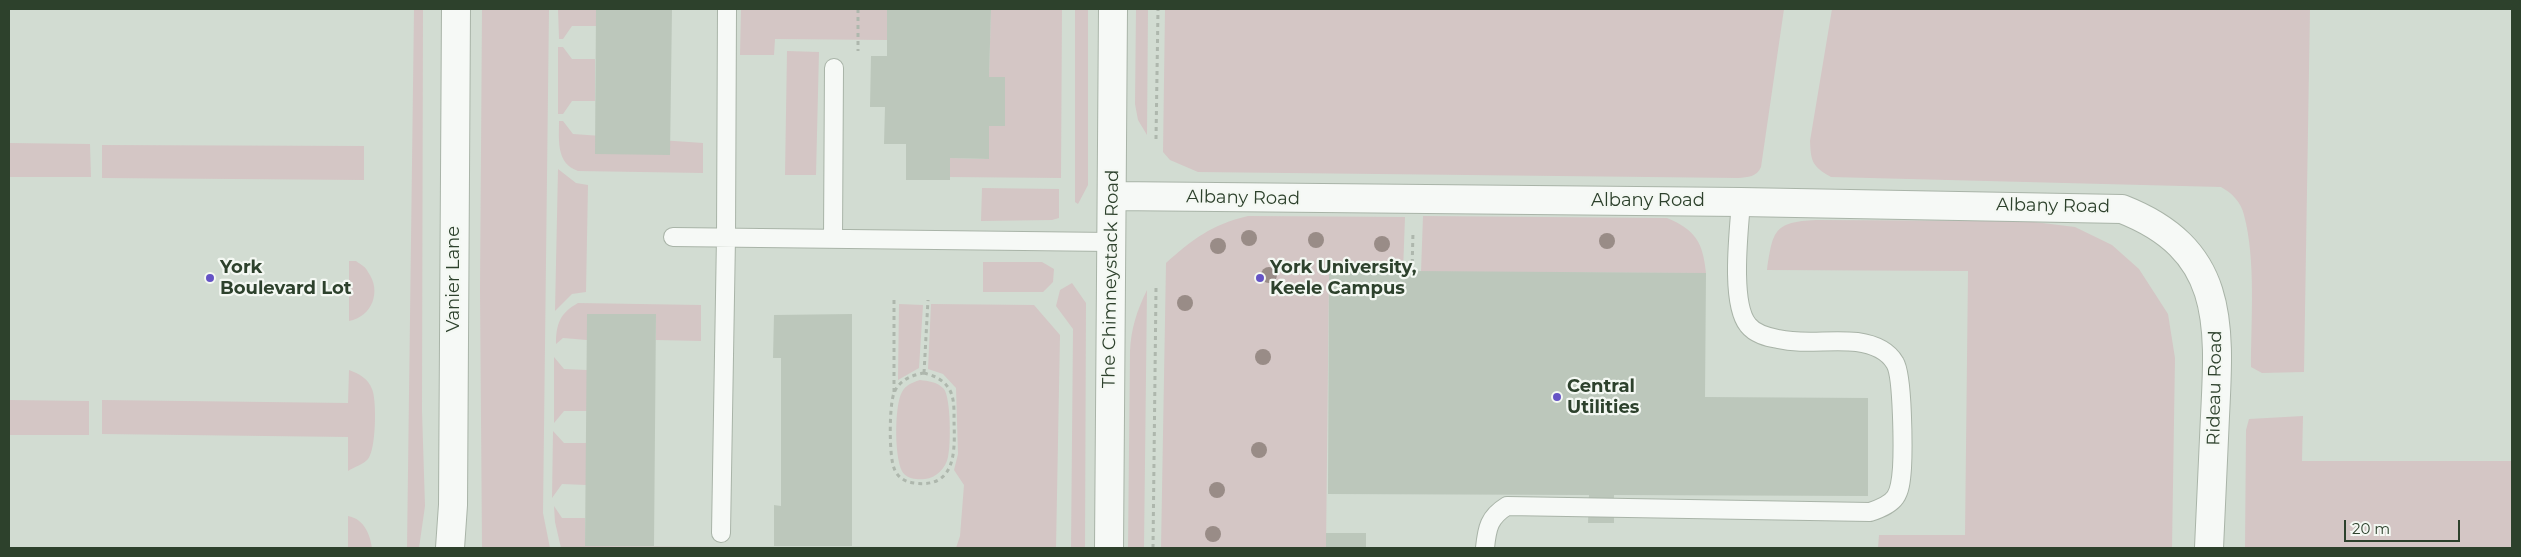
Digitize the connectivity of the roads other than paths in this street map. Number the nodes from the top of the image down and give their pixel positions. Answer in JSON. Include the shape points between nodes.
{"nodes":[{"id":1,"x":456,"y":9,"type":"edge"},
{"id":2,"x":727,"y":9,"type":"edge"},
{"id":3,"x":1113,"y":9,"type":"edge"},
{"id":4,"x":834,"y":68,"type":"dead end"},
{"id":5,"x":1112,"y":196,"type":"junction"},
{"id":6,"x":1741,"y":202,"type":"junction"},
{"id":7,"x":673,"y":237,"type":"dead end"},
{"id":8,"x":726,"y":237,"type":"junction"},
{"id":9,"x":833,"y":238,"type":"junction"},
{"id":10,"x":2175,"y":239,"type":"joint"},
{"id":11,"x":1111,"y":242,"type":"junction"},
{"id":12,"x":721,"y":533,"type":"dead end"},
{"id":13,"x":450,"y":548,"type":"edge"},
{"id":14,"x":1108,"y":548,"type":"edge"},
{"id":15,"x":1485,"y":548,"type":"edge"},
{"id":16,"x":2209,"y":548,"type":"edge"}],
"edges":[{"from":1,"to":13,"type":"street","name":"Vanier Lane","via":[[453,505]]},
{"from":2,"to":8,"type":"lane"},
{"from":3,"to":5,"type":"street","name":"The Chimneystack Road"},
{"from":4,"to":9,"type":"lane"},
{"from":5,"to":6,"type":"street","name":"Albany Road"},
{"from":5,"to":11,"type":"street","name":"The Chimneystack Road"},
{"from":6,"to":10,"type":"street","name":"Albany Road","via":[[2115,207],[2142,216]]},
{"from":6,"to":15,"type":"lane","via":[[1737,272],[1740,302],[1747,324],[1761,335],[1794,342],[1870,345],[1884,351],[1896,363],[1900,378],[1902,468],[1898,493],[1888,506],[1870,512],[1507,506],[1495,514],[1487,528]]},
{"from":7,"to":8,"type":"lane"},
{"from":8,"to":9,"type":"lane"},
{"from":8,"to":12,"type":"lane"},
{"from":9,"to":11,"type":"lane"},
{"from":10,"to":16,"type":"street","name":"Rideau Road","via":[[2202,276],[2216,316],[2216,400]]},
{"from":11,"to":14,"type":"street","name":"The Chimneystack Road"}]}
